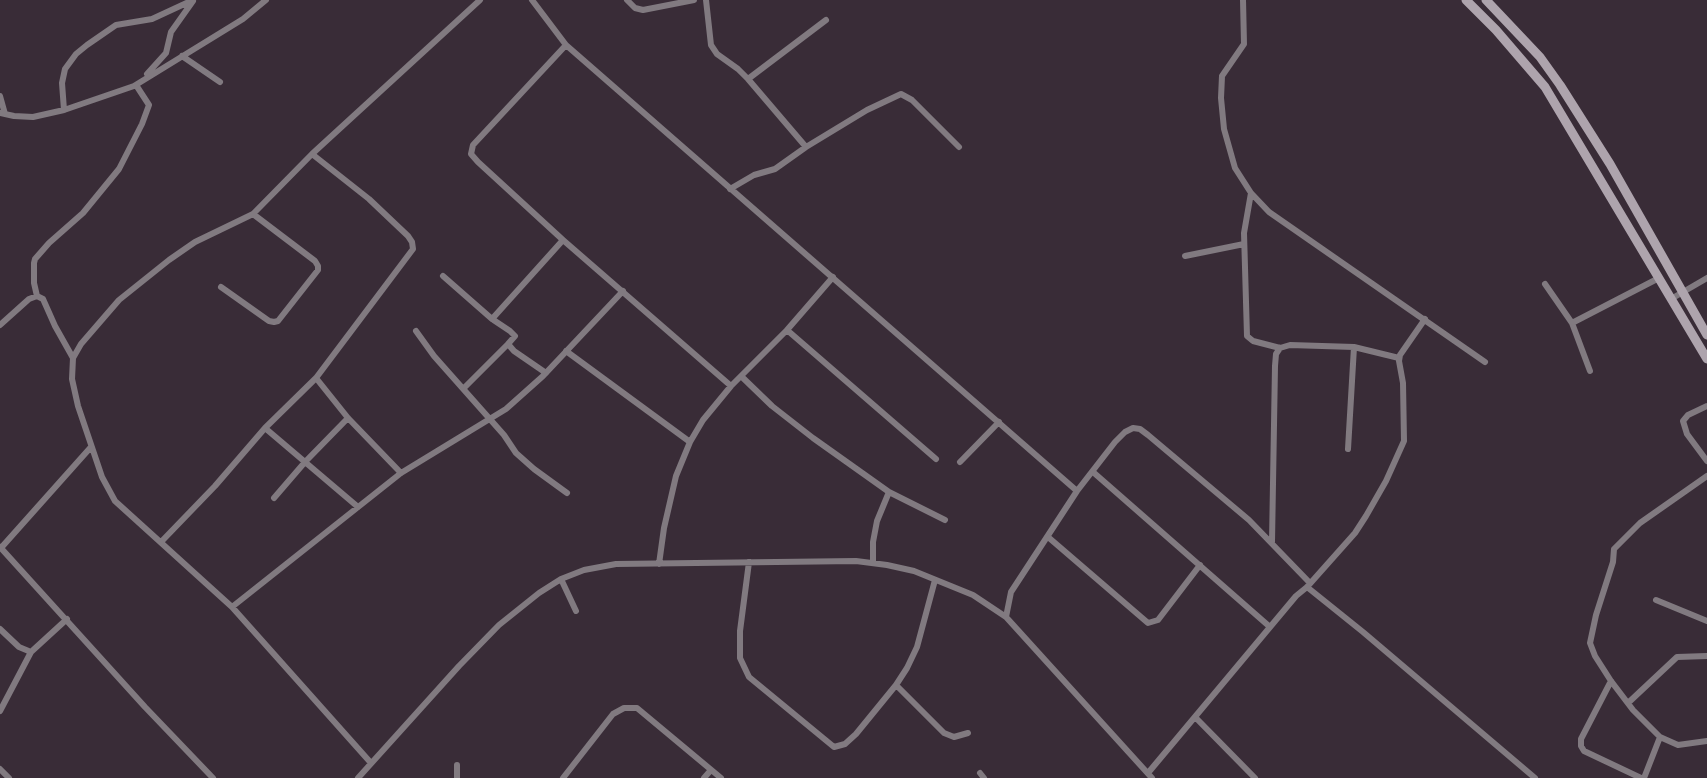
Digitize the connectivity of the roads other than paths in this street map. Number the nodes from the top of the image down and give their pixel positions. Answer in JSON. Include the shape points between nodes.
{"nodes":[{"id":1,"x":266,"y":0,"type":"edge"},
{"id":2,"x":480,"y":0,"type":"edge"},
{"id":3,"x":532,"y":0,"type":"edge"},
{"id":4,"x":626,"y":0,"type":"edge"},
{"id":5,"x":694,"y":0,"type":"edge"},
{"id":6,"x":706,"y":0,"type":"edge"},
{"id":7,"x":1243,"y":0,"type":"edge"},
{"id":8,"x":1466,"y":0,"type":"edge"},
{"id":9,"x":1486,"y":0,"type":"edge"},
{"id":10,"x":826,"y":20,"type":"dead end"},
{"id":11,"x":566,"y":45,"type":"junction"},
{"id":12,"x":182,"y":56,"type":"junction"},
{"id":13,"x":748,"y":79,"type":"junction"},
{"id":14,"x":142,"y":80,"type":"junction"},
{"id":15,"x":220,"y":82,"type":"dead end"},
{"id":16,"x":136,"y":85,"type":"junction"},
{"id":17,"x":0,"y":96,"type":"edge"},
{"id":18,"x":64,"y":110,"type":"junction"},
{"id":19,"x":2,"y":114,"type":"edge"},
{"id":20,"x":806,"y":147,"type":"junction"},
{"id":21,"x":958,"y":147,"type":"dead end"},
{"id":22,"x":312,"y":154,"type":"junction"},
{"id":23,"x":730,"y":189,"type":"junction"},
{"id":24,"x":1251,"y":193,"type":"junction"},
{"id":25,"x":253,"y":214,"type":"junction"},
{"id":26,"x":563,"y":240,"type":"junction"},
{"id":27,"x":1244,"y":244,"type":"junction"},
{"id":28,"x":1185,"y":256,"type":"dead end"},
{"id":29,"x":443,"y":276,"type":"dead end"},
{"id":30,"x":834,"y":277,"type":"junction"},
{"id":31,"x":1659,"y":278,"type":"junction"},
{"id":32,"x":1707,"y":278,"type":"edge"},
{"id":33,"x":1545,"y":284,"type":"dead end"},
{"id":34,"x":221,"y":287,"type":"dead end"},
{"id":35,"x":624,"y":291,"type":"junction"},
{"id":36,"x":1683,"y":292,"type":"junction"},
{"id":37,"x":37,"y":296,"type":"junction"},
{"id":38,"x":1671,"y":298,"type":"junction"},
{"id":39,"x":492,"y":319,"type":"junction"},
{"id":40,"x":1424,"y":319,"type":"junction"},
{"id":41,"x":1572,"y":324,"type":"junction"},
{"id":42,"x":0,"y":325,"type":"edge"},
{"id":43,"x":787,"y":330,"type":"junction"},
{"id":44,"x":416,"y":331,"type":"dead end"},
{"id":45,"x":1707,"y":334,"type":"edge"},
{"id":46,"x":508,"y":344,"type":"junction"},
{"id":47,"x":1354,"y":347,"type":"junction"},
{"id":48,"x":1280,"y":348,"type":"junction"},
{"id":49,"x":566,"y":351,"type":"junction"},
{"id":50,"x":72,"y":358,"type":"junction"},
{"id":51,"x":1399,"y":358,"type":"junction"},
{"id":52,"x":1707,"y":359,"type":"edge"},
{"id":53,"x":1485,"y":362,"type":"dead end"},
{"id":54,"x":1590,"y":370,"type":"dead end"},
{"id":55,"x":546,"y":373,"type":"junction"},
{"id":56,"x":742,"y":377,"type":"junction"},
{"id":57,"x":316,"y":378,"type":"junction"},
{"id":58,"x":731,"y":386,"type":"junction"},
{"id":59,"x":464,"y":388,"type":"junction"},
{"id":60,"x":1707,"y":406,"type":"edge"},
{"id":61,"x":348,"y":418,"type":"junction"},
{"id":62,"x":490,"y":419,"type":"junction"},
{"id":63,"x":999,"y":422,"type":"junction"},
{"id":64,"x":265,"y":428,"type":"junction"},
{"id":65,"x":690,"y":442,"type":"junction"},
{"id":66,"x":91,"y":446,"type":"junction"},
{"id":67,"x":1348,"y":449,"type":"dead end"},
{"id":68,"x":936,"y":459,"type":"dead end"},
{"id":69,"x":1707,"y":461,"type":"edge"},
{"id":70,"x":305,"y":462,"type":"junction"},
{"id":71,"x":960,"y":462,"type":"dead end"},
{"id":72,"x":1093,"y":472,"type":"junction"},
{"id":73,"x":400,"y":473,"type":"junction"},
{"id":74,"x":1707,"y":476,"type":"edge"},
{"id":75,"x":1077,"y":491,"type":"junction"},
{"id":76,"x":567,"y":492,"type":"dead end"},
{"id":77,"x":889,"y":492,"type":"junction"},
{"id":78,"x":274,"y":498,"type":"dead end"},
{"id":79,"x":358,"y":507,"type":"junction"},
{"id":80,"x":945,"y":520,"type":"dead end"},
{"id":81,"x":1048,"y":537,"type":"junction"},
{"id":82,"x":161,"y":542,"type":"junction"},
{"id":83,"x":1272,"y":542,"type":"junction"},
{"id":84,"x":0,"y":548,"type":"edge"},
{"id":85,"x":749,"y":562,"type":"junction"},
{"id":86,"x":873,"y":563,"type":"junction"},
{"id":87,"x":659,"y":564,"type":"junction"},
{"id":88,"x":1200,"y":565,"type":"junction"},
{"id":89,"x":561,"y":579,"type":"junction"},
{"id":90,"x":935,"y":580,"type":"junction"},
{"id":91,"x":1308,"y":585,"type":"junction"},
{"id":92,"x":1656,"y":600,"type":"dead end"},
{"id":93,"x":232,"y":608,"type":"junction"},
{"id":94,"x":576,"y":611,"type":"dead end"},
{"id":95,"x":1006,"y":617,"type":"junction"},
{"id":96,"x":67,"y":620,"type":"junction"},
{"id":97,"x":1707,"y":621,"type":"edge"},
{"id":98,"x":1270,"y":627,"type":"junction"},
{"id":99,"x":0,"y":629,"type":"edge"},
{"id":100,"x":31,"y":652,"type":"junction"},
{"id":101,"x":1707,"y":656,"type":"edge"},
{"id":102,"x":1611,"y":681,"type":"junction"},
{"id":103,"x":896,"y":685,"type":"junction"},
{"id":104,"x":1628,"y":703,"type":"junction"},
{"id":105,"x":0,"y":711,"type":"edge"},
{"id":106,"x":1194,"y":717,"type":"junction"},
{"id":107,"x":968,"y":733,"type":"dead end"},
{"id":108,"x":1660,"y":738,"type":"junction"},
{"id":109,"x":1707,"y":741,"type":"edge"},
{"id":110,"x":371,"y":763,"type":"junction"},
{"id":111,"x":457,"y":765,"type":"dead end"},
{"id":112,"x":0,"y":769,"type":"edge"},
{"id":113,"x":711,"y":770,"type":"junction"},
{"id":114,"x":1150,"y":776,"type":"edge"},
{"id":115,"x":9,"y":778,"type":"edge"},
{"id":116,"x":213,"y":778,"type":"edge"},
{"id":117,"x":358,"y":778,"type":"edge"},
{"id":118,"x":457,"y":778,"type":"edge"},
{"id":119,"x":563,"y":778,"type":"edge"},
{"id":120,"x":704,"y":778,"type":"edge"},
{"id":121,"x":721,"y":778,"type":"edge"},
{"id":122,"x":1255,"y":778,"type":"edge"},
{"id":123,"x":1536,"y":778,"type":"edge"},
{"id":124,"x":1642,"y":778,"type":"edge"}],
"edges":[{"from":1,"to":12,"type":"street","via":[[243,19]]},
{"from":2,"to":22,"type":"street"},
{"from":3,"to":11,"type":"street"},
{"from":4,"to":5,"type":"street","via":[[643,10]]},
{"from":6,"to":13,"type":"street","via":[[711,45],[717,54]]},
{"from":7,"to":24,"type":"street","via":[[1244,44],[1222,76],[1220,98],[1224,130],[1235,168]]},
{"from":8,"to":31,"type":"main road","via":[[1545,87]]},
{"from":9,"to":36,"type":"main road","via":[[1540,57],[1560,85],[1610,164]]},
{"from":10,"to":13,"type":"street"},
{"from":11,"to":23,"type":"street"},
{"from":11,"to":26,"type":"street","via":[[474,145],[471,154]]},
{"from":12,"to":14,"type":"street"},
{"from":12,"to":15,"type":"street"},
{"from":13,"to":20,"type":"street"},
{"from":14,"to":16,"type":"street"},
{"from":14,"to":18,"type":"street","via":[[166,53],[171,32],[194,0],[152,19],[116,25],[87,44],[65,70],[62,83]]},
{"from":16,"to":18,"type":"street"},
{"from":16,"to":37,"type":"street","via":[[149,105],[142,124],[119,169],[83,213],[36,259],[34,283]]},
{"from":17,"to":19,"type":"street"},
{"from":18,"to":19,"type":"street","via":[[33,117]]},
{"from":20,"to":21,"type":"street","via":[[867,110],[901,94],[912,100]]},
{"from":20,"to":23,"type":"street","via":[[775,169],[754,175]]},
{"from":22,"to":25,"type":"street"},
{"from":22,"to":57,"type":"street","via":[[369,199],[408,236],[413,249]]},
{"from":23,"to":30,"type":"street"},
{"from":24,"to":27,"type":"street"},
{"from":24,"to":40,"type":"street","via":[[1268,212]]},
{"from":25,"to":34,"type":"street","via":[[315,261],[318,270],[274,322],[269,322]]},
{"from":25,"to":50,"type":"street","via":[[195,242],[119,300]]},
{"from":26,"to":35,"type":"street"},
{"from":26,"to":39,"type":"street"},
{"from":27,"to":28,"type":"street"},
{"from":27,"to":48,"type":"street","via":[[1247,336],[1253,341]]},
{"from":29,"to":39,"type":"street"},
{"from":30,"to":43,"type":"street"},
{"from":30,"to":63,"type":"street"},
{"from":31,"to":38,"type":"main road"},
{"from":31,"to":41,"type":"street"},
{"from":32,"to":36,"type":"street"},
{"from":33,"to":41,"type":"street"},
{"from":35,"to":49,"type":"street"},
{"from":35,"to":58,"type":"street"},
{"from":36,"to":38,"type":"street"},
{"from":36,"to":45,"type":"main road"},
{"from":37,"to":42,"type":"street"},
{"from":37,"to":50,"type":"street","via":[[43,299]]},
{"from":38,"to":52,"type":"main road"},
{"from":39,"to":46,"type":"street","via":[[515,336]]},
{"from":40,"to":51,"type":"street"},
{"from":40,"to":53,"type":"street"},
{"from":41,"to":54,"type":"street"},
{"from":43,"to":56,"type":"street"},
{"from":43,"to":68,"type":"street"},
{"from":44,"to":59,"type":"street"},
{"from":46,"to":55,"type":"street"},
{"from":46,"to":59,"type":"street"},
{"from":47,"to":48,"type":"street","via":[[1290,345]]},
{"from":47,"to":51,"type":"street"},
{"from":47,"to":67,"type":"street"},
{"from":48,"to":83,"type":"street","via":[[1274,366]]},
{"from":49,"to":55,"type":"street"},
{"from":49,"to":65,"type":"street"},
{"from":50,"to":66,"type":"street","via":[[72,379]]},
{"from":51,"to":91,"type":"street","via":[[1404,441],[1386,481],[1355,533]]},
{"from":55,"to":62,"type":"street"},
{"from":56,"to":58,"type":"street"},
{"from":56,"to":77,"type":"street","via":[[806,433]]},
{"from":57,"to":61,"type":"street"},
{"from":57,"to":64,"type":"street"},
{"from":58,"to":65,"type":"street"},
{"from":59,"to":62,"type":"street"},
{"from":60,"to":69,"type":"street","via":[[1683,421],[1687,434]]},
{"from":61,"to":70,"type":"street"},
{"from":61,"to":73,"type":"street"},
{"from":62,"to":73,"type":"street"},
{"from":62,"to":76,"type":"street","via":[[516,453]]},
{"from":63,"to":71,"type":"street"},
{"from":63,"to":75,"type":"street"},
{"from":64,"to":70,"type":"street"},
{"from":64,"to":82,"type":"street","via":[[216,486]]},
{"from":65,"to":87,"type":"street","via":[[676,476]]},
{"from":66,"to":82,"type":"street","via":[[115,501]]},
{"from":66,"to":84,"type":"street"},
{"from":70,"to":78,"type":"street"},
{"from":70,"to":79,"type":"street"},
{"from":72,"to":75,"type":"street"},
{"from":72,"to":83,"type":"street","via":[[1125,432],[1140,429]]},
{"from":72,"to":88,"type":"street"},
{"from":73,"to":79,"type":"street"},
{"from":74,"to":102,"type":"street","via":[[1640,522],[1614,549],[1590,643]]},
{"from":75,"to":81,"type":"street"},
{"from":77,"to":80,"type":"street"},
{"from":77,"to":86,"type":"street","via":[[877,521]]},
{"from":79,"to":93,"type":"street"},
{"from":81,"to":88,"type":"street","via":[[1148,624],[1158,620]]},
{"from":81,"to":95,"type":"street","via":[[1011,592]]},
{"from":82,"to":93,"type":"street"},
{"from":83,"to":91,"type":"street"},
{"from":84,"to":96,"type":"street"},
{"from":85,"to":86,"type":"street"},
{"from":85,"to":87,"type":"street"},
{"from":85,"to":103,"type":"street","via":[[740,658],[749,677],[782,705],[834,747],[840,747],[856,734]]},
{"from":86,"to":90,"type":"street"},
{"from":87,"to":89,"type":"street","via":[[616,564],[584,570]]},
{"from":88,"to":98,"type":"street"},
{"from":89,"to":94,"type":"street"},
{"from":89,"to":110,"type":"street","via":[[499,625]]},
{"from":90,"to":95,"type":"street","via":[[973,595]]},
{"from":90,"to":103,"type":"street","via":[[916,647]]},
{"from":91,"to":98,"type":"street"},
{"from":91,"to":123,"type":"street"},
{"from":92,"to":97,"type":"street"},
{"from":93,"to":110,"type":"street"},
{"from":95,"to":114,"type":"street"},
{"from":96,"to":100,"type":"street"},
{"from":96,"to":116,"type":"street"},
{"from":98,"to":106,"type":"street"},
{"from":99,"to":100,"type":"street","via":[[19,647]]},
{"from":100,"to":105,"type":"street"},
{"from":101,"to":104,"type":"street","via":[[1677,657]]},
{"from":102,"to":104,"type":"street"},
{"from":102,"to":124,"type":"street","via":[[1581,739],[1581,746],[1584,751]]},
{"from":103,"to":107,"type":"street","via":[[944,733],[954,737]]},
{"from":104,"to":108,"type":"street"},
{"from":106,"to":114,"type":"street"},
{"from":106,"to":122,"type":"street"},
{"from":108,"to":109,"type":"street","via":[[1678,746]]},
{"from":108,"to":124,"type":"street"},
{"from":110,"to":117,"type":"street"},
{"from":111,"to":118,"type":"street"},
{"from":112,"to":115,"type":"street"},
{"from":113,"to":119,"type":"street","via":[[637,708],[624,708],[614,714]]},
{"from":113,"to":120,"type":"street"},
{"from":113,"to":121,"type":"street"}]}
